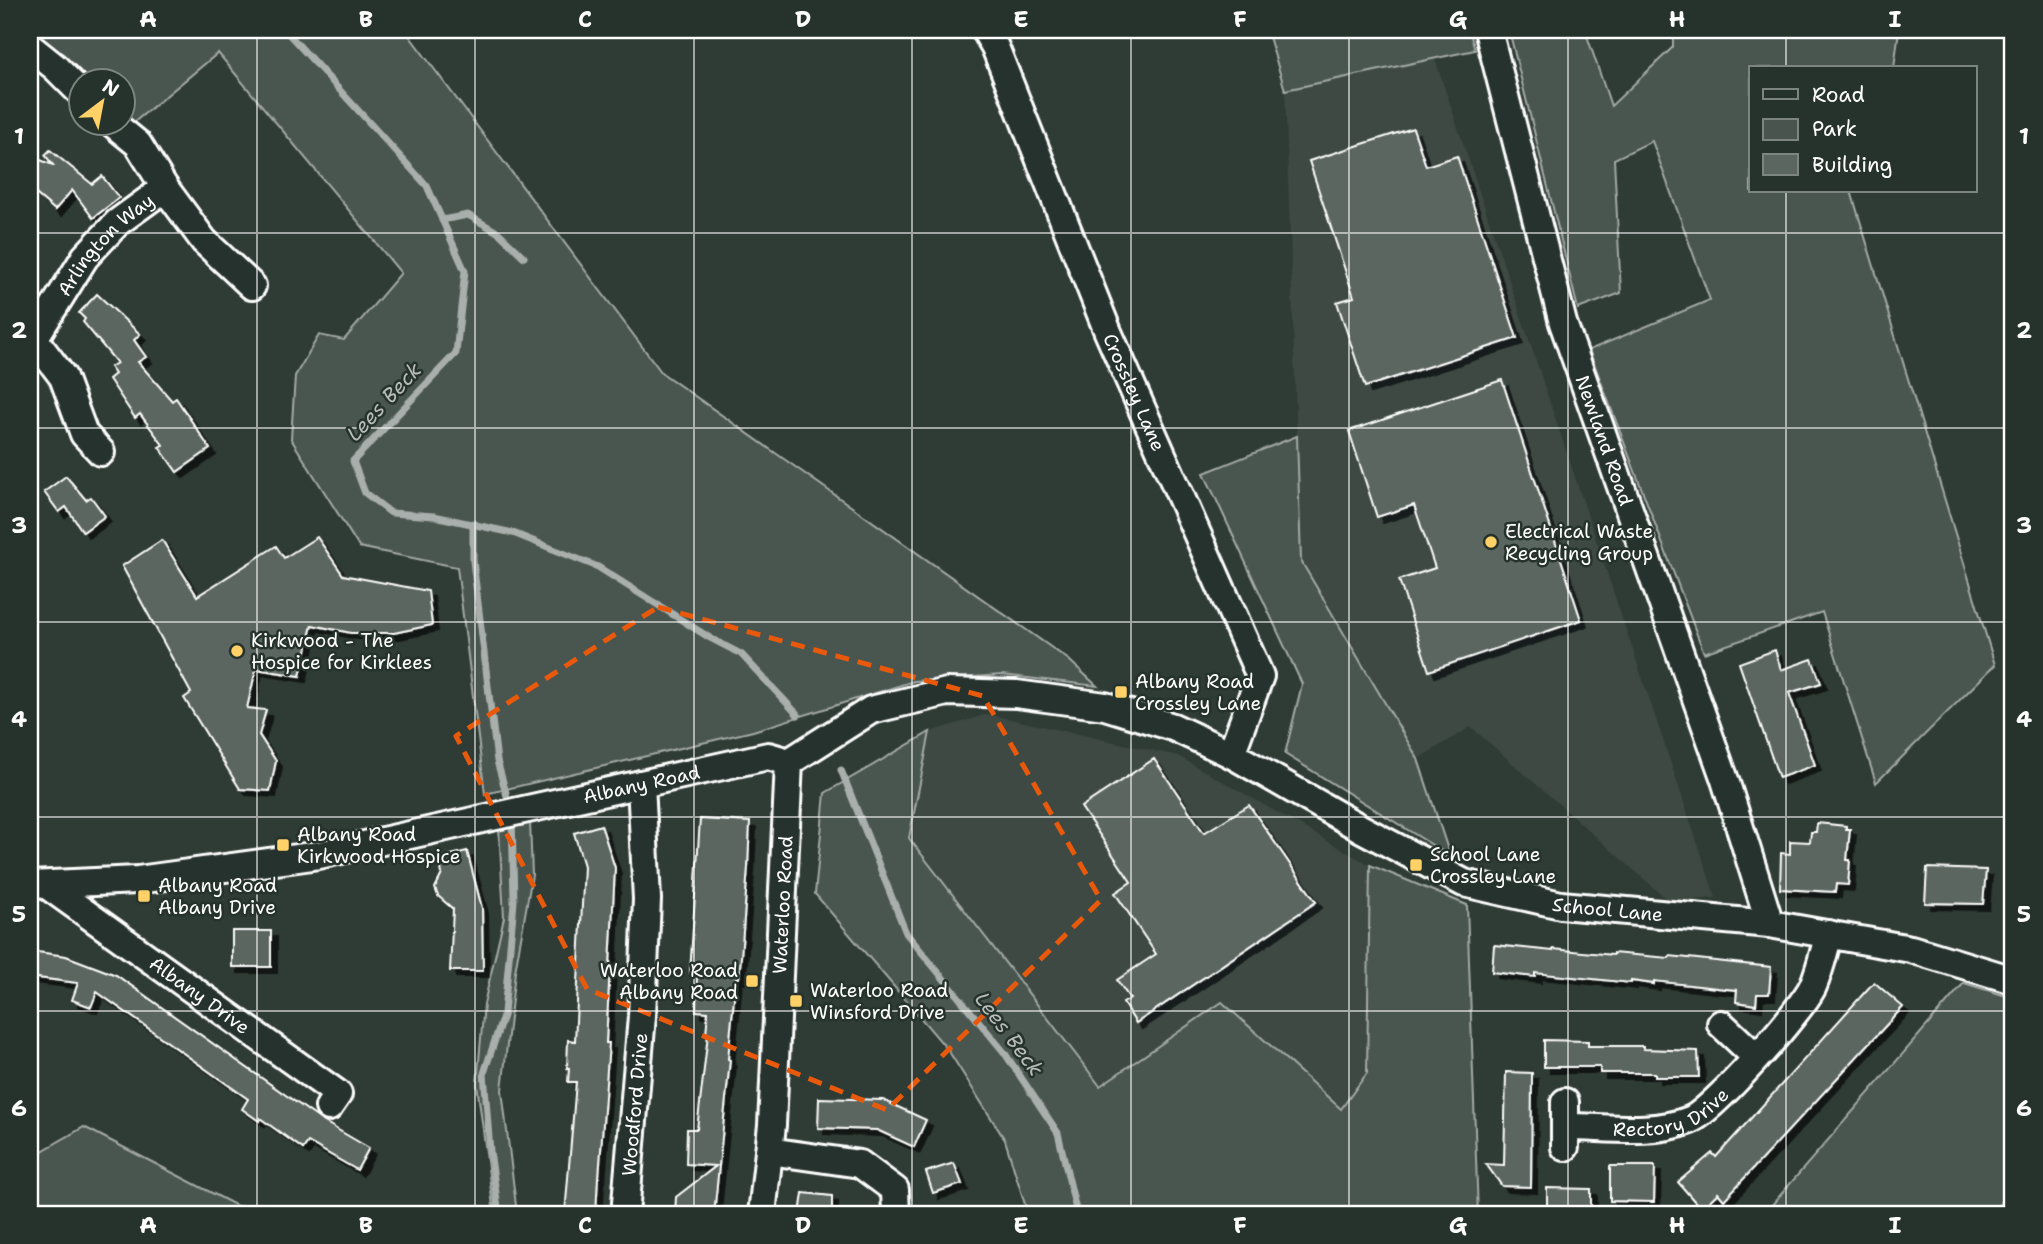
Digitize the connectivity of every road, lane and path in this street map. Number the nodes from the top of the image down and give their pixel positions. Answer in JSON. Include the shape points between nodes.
{"nodes":[{"id":1,"x":985,"y":30,"type":"edge"},
{"id":2,"x":1488,"y":30,"type":"edge"},
{"id":3,"x":30,"y":47,"type":"edge"},
{"id":4,"x":66,"y":78,"type":"edge"},
{"id":5,"x":128,"y":136,"type":"edge"},
{"id":6,"x":165,"y":188,"type":"junction"},
{"id":7,"x":252,"y":286,"type":"dead end"},
{"id":8,"x":32,"y":340,"type":"edge"},
{"id":9,"x":101,"y":452,"type":"dead end"},
{"id":10,"x":1231,"y":754,"type":"junction"},
{"id":11,"x":789,"y":762,"type":"junction"},
{"id":12,"x":641,"y":785,"type":"junction"},
{"id":13,"x":39,"y":885,"type":"edge"},
{"id":14,"x":1770,"y":924,"type":"junction"},
{"id":15,"x":1829,"y":934,"type":"junction"},
{"id":16,"x":2013,"y":980,"type":"edge"},
{"id":17,"x":1721,"y":1024,"type":"dead end"},
{"id":18,"x":1756,"y":1057,"type":"junction"},
{"id":19,"x":329,"y":1107,"type":"dead end"},
{"id":20,"x":1566,"y":1125,"type":"dead end"},
{"id":21,"x":769,"y":1151,"type":"junction"},
{"id":22,"x":625,"y":1214,"type":"edge"},
{"id":23,"x":762,"y":1214,"type":"edge"},
{"id":24,"x":896,"y":1214,"type":"edge"}],
"edges":[{"from":1,"to":10,"type":"street","name":"Crossley Lane","via":[[1108,332],[1260,676]]},
{"from":2,"to":14,"type":"street","name":"Newland Road","via":[[1563,323]]},
{"from":3,"to":4,"type":"street"},
{"from":5,"to":6,"type":"street","name":"Arlington Way"},
{"from":6,"to":7,"type":"street","name":"Arlington Way","via":[[204,241]]},
{"from":6,"to":8,"type":"street","name":"Arlington Way","via":[[118,222],[85,257]]},
{"from":8,"to":9,"type":"street","via":[[63,377],[84,434]]},
{"from":10,"to":11,"type":"street","via":[[1173,727],[1105,706],[1016,694],[947,692],[871,709]]},
{"from":10,"to":14,"type":"street","name":"School Lane","via":[[1464,883],[1560,905]]},
{"from":11,"to":12,"type":"street","name":"Albany Road","via":[[768,756]]},
{"from":11,"to":21,"type":"street","name":"Waterloo Road"},
{"from":12,"to":13,"type":"street","name":"Albany Road","via":[[319,855],[138,880]]},
{"from":12,"to":22,"type":"street","name":"Woodford Drive","via":[[647,899]]},
{"from":13,"to":19,"type":"street","name":"Albany Drive","via":[[338,1094]]},
{"from":14,"to":15,"type":"street","name":"School Lane"},
{"from":15,"to":16,"type":"street","name":"School Lane","via":[[1911,949]]},
{"from":15,"to":18,"type":"street","name":"Rectory Drive","via":[[1813,986],[1794,1017]]},
{"from":17,"to":18,"type":"street"},
{"from":18,"to":20,"type":"street","name":"Rectory Drive","via":[[1692,1120],[1650,1129]]},
{"from":21,"to":23,"type":"street","name":"Waterloo Road"},
{"from":21,"to":24,"type":"street","via":[[860,1164],[895,1190]]}]}
